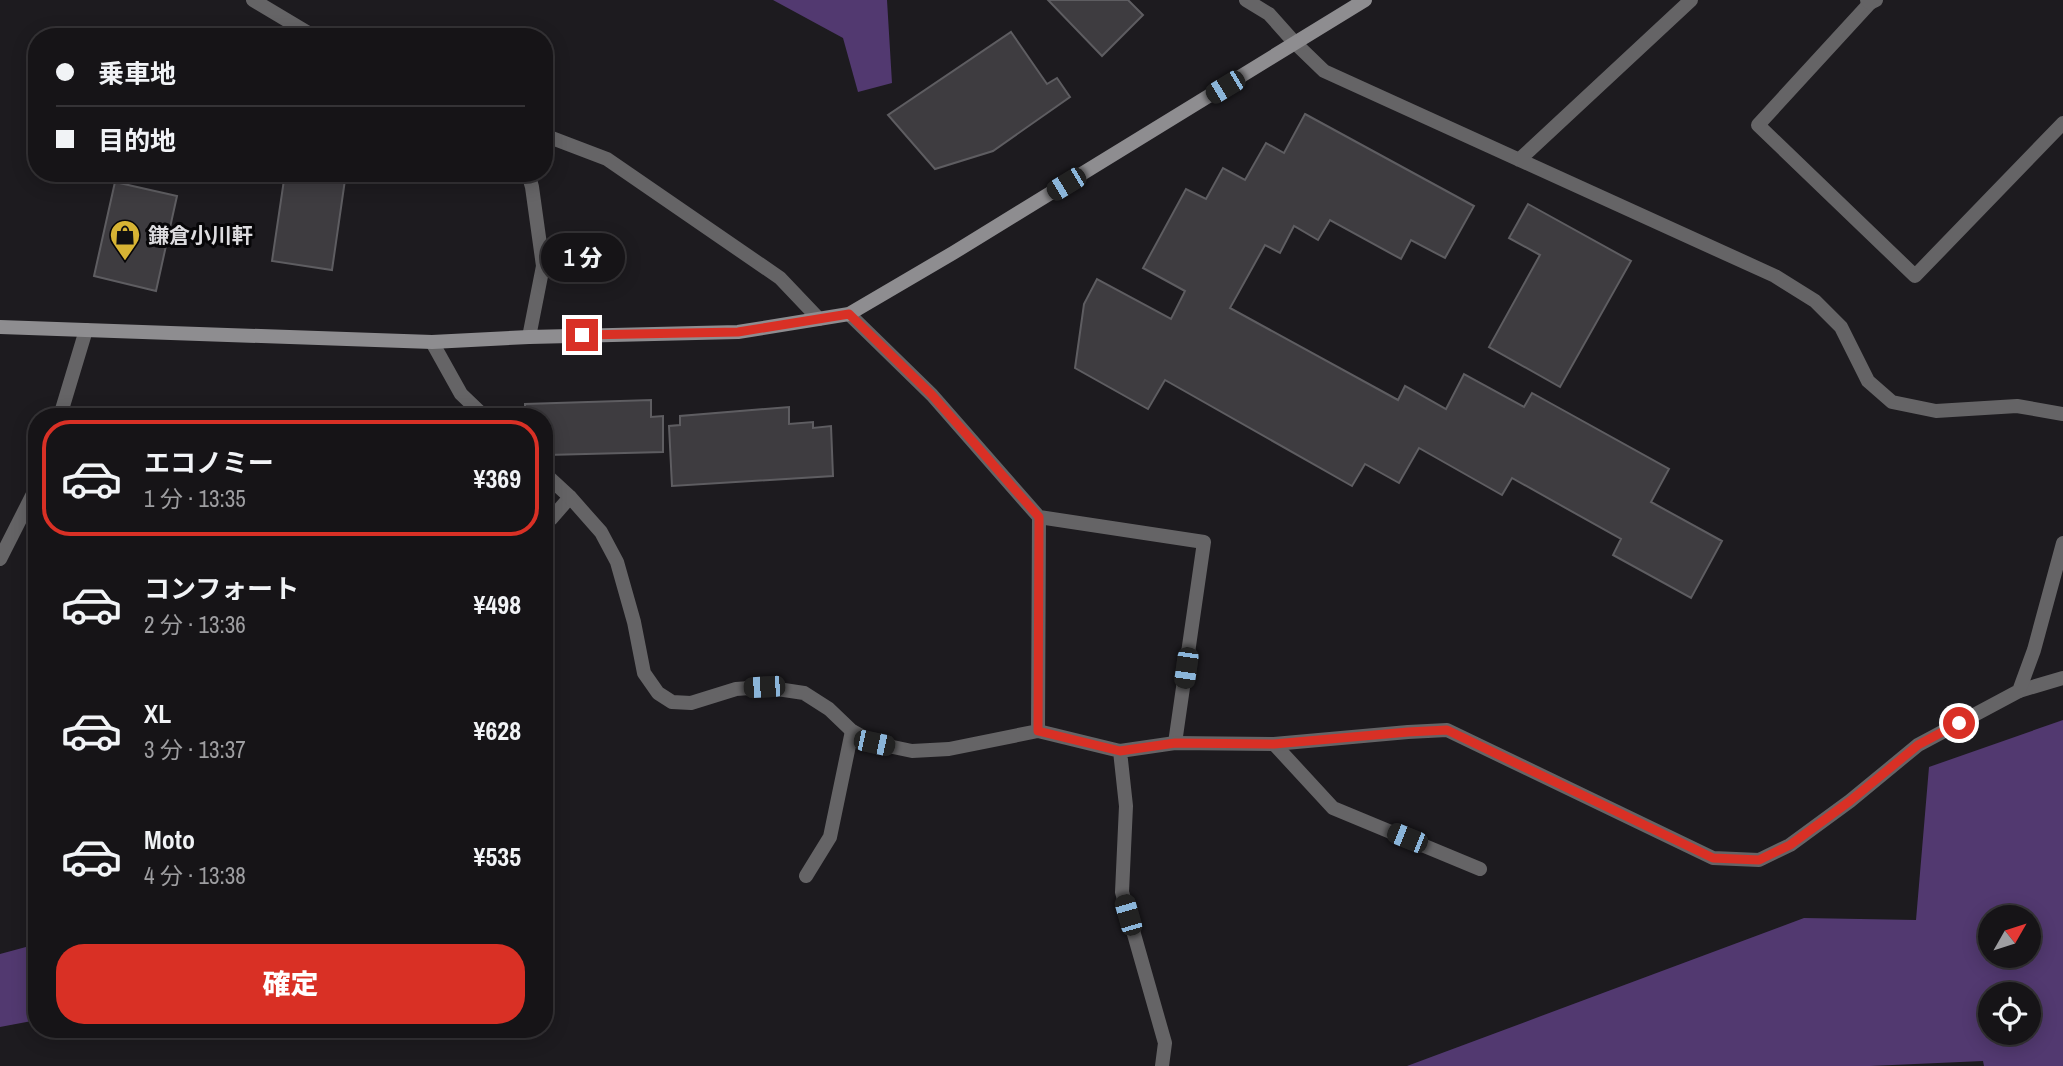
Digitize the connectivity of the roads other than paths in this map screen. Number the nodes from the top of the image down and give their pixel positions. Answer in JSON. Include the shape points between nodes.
{"nodes":[{"id":1,"x":253,"y":0,"type":"edge"},
{"id":2,"x":1246,"y":0,"type":"edge"},
{"id":3,"x":1365,"y":0,"type":"edge"},
{"id":4,"x":1691,"y":0,"type":"edge"},
{"id":5,"x":1871,"y":1,"type":"edge"},
{"id":6,"x":300,"y":28,"type":"edge"},
{"id":7,"x":1294,"y":42,"type":"junction"},
{"id":8,"x":2063,"y":123,"type":"edge"},
{"id":9,"x":553,"y":138,"type":"edge"},
{"id":10,"x":1520,"y":160,"type":"junction"},
{"id":11,"x":530,"y":182,"type":"edge"},
{"id":12,"x":849,"y":314,"type":"junction"},
{"id":13,"x":819,"y":319,"type":"junction"},
{"id":14,"x":0,"y":327,"type":"edge"},
{"id":15,"x":86,"y":330,"type":"junction"},
{"id":16,"x":529,"y":337,"type":"junction"},
{"id":17,"x":432,"y":342,"type":"junction"},
{"id":18,"x":62,"y":408,"type":"edge"},
{"id":19,"x":476,"y":408,"type":"edge"},
{"id":20,"x":2063,"y":414,"type":"edge"},
{"id":21,"x":553,"y":481,"type":"edge"},
{"id":22,"x":570,"y":497,"type":"junction"},
{"id":23,"x":28,"y":504,"type":"edge"},
{"id":24,"x":553,"y":517,"type":"edge"},
{"id":25,"x":1039,"y":517,"type":"junction"},
{"id":26,"x":2063,"y":542,"type":"edge"},
{"id":27,"x":0,"y":559,"type":"edge"},
{"id":28,"x":2063,"y":678,"type":"edge"},
{"id":29,"x":2019,"y":691,"type":"junction"},
{"id":30,"x":852,"y":731,"type":"junction"},
{"id":31,"x":1038,"y":731,"type":"junction"},
{"id":32,"x":1175,"y":743,"type":"junction"},
{"id":33,"x":1274,"y":744,"type":"junction"},
{"id":34,"x":1120,"y":751,"type":"junction"},
{"id":35,"x":1480,"y":869,"type":"dead end"},
{"id":36,"x":806,"y":876,"type":"dead end"},
{"id":37,"x":1162,"y":1066,"type":"edge"}],
"edges":[{"from":1,"to":6,"type":"street"},
{"from":2,"to":7,"type":"street","via":[[1269,14]]},
{"from":3,"to":7,"type":"street"},
{"from":4,"to":10,"type":"street"},
{"from":5,"to":8,"type":"street","via":[[1758,125],[1914,276]]},
{"from":7,"to":10,"type":"street","via":[[1325,71]]},
{"from":7,"to":12,"type":"street"},
{"from":9,"to":13,"type":"street","via":[[607,159],[780,278]]},
{"from":10,"to":20,"type":"street","via":[[1775,276],[1815,301],[1841,327],[1868,381],[1892,402],[1937,411],[2017,406]]},
{"from":11,"to":16,"type":"street","via":[[543,266]]},
{"from":12,"to":13,"type":"street"},
{"from":12,"to":25,"type":"street","via":[[932,395]]},
{"from":13,"to":16,"type":"street","via":[[738,332]]},
{"from":14,"to":15,"type":"street"},
{"from":15,"to":17,"type":"street"},
{"from":15,"to":18,"type":"street"},
{"from":16,"to":17,"type":"street"},
{"from":17,"to":19,"type":"street","via":[[461,394]]},
{"from":21,"to":22,"type":"street"},
{"from":22,"to":24,"type":"street"},
{"from":22,"to":30,"type":"street","via":[[601,532],[617,562],[644,673],[658,693],[672,702],[691,703],[736,689],[764,687],[804,693]]},
{"from":23,"to":27,"type":"street"},
{"from":25,"to":31,"type":"street"},
{"from":25,"to":32,"type":"street","via":[[1204,542]]},
{"from":26,"to":29,"type":"street"},
{"from":28,"to":29,"type":"street"},
{"from":29,"to":33,"type":"street","via":[[1918,745],[1790,845],[1759,860],[1713,858],[1447,730]]},
{"from":30,"to":31,"type":"street","via":[[874,743],[912,751],[949,749]]},
{"from":30,"to":36,"type":"street","via":[[830,837]]},
{"from":31,"to":34,"type":"street"},
{"from":32,"to":33,"type":"street"},
{"from":32,"to":34,"type":"street"},
{"from":33,"to":35,"type":"street","via":[[1333,808]]},
{"from":34,"to":37,"type":"street","via":[[1126,806],[1122,892],[1165,1043]]}]}
